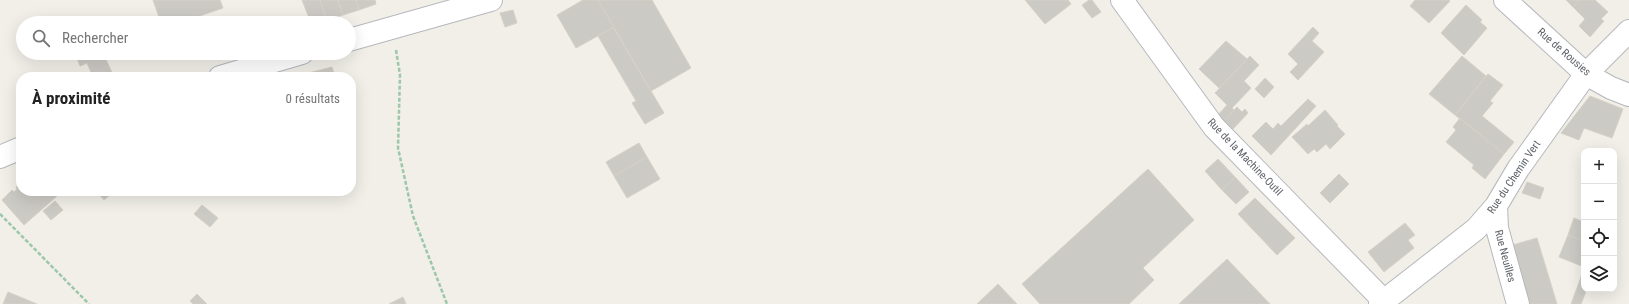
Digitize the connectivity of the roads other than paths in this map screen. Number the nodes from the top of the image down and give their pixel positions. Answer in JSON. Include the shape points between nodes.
{"nodes":[{"id":1,"x":492,"y":0,"type":"edge"},
{"id":2,"x":1122,"y":0,"type":"edge"},
{"id":3,"x":1505,"y":0,"type":"edge"},
{"id":4,"x":1629,"y":31,"type":"edge"},
{"id":5,"x":356,"y":38,"type":"edge"},
{"id":6,"x":278,"y":60,"type":"edge"},
{"id":7,"x":237,"y":72,"type":"edge"},
{"id":8,"x":1586,"y":74,"type":"junction"},
{"id":9,"x":1629,"y":95,"type":"edge"},
{"id":10,"x":16,"y":150,"type":"edge"},
{"id":11,"x":0,"y":157,"type":"edge"},
{"id":12,"x":1496,"y":206,"type":"junction"},
{"id":13,"x":1382,"y":302,"type":"edge"},
{"id":14,"x":1518,"y":304,"type":"edge"}],
"edges":[{"from":1,"to":5,"type":"street"},
{"from":2,"to":13,"type":"street","name":"Rue de la Machine-Outil","via":[[1214,127]]},
{"from":3,"to":8,"type":"street","name":"Rue de Rousies"},
{"from":4,"to":8,"type":"street","name":"Rue du Chemin Vert"},
{"from":6,"to":7,"type":"street"},
{"from":8,"to":9,"type":"street","name":"Rue de Rousies"},
{"from":8,"to":12,"type":"street","name":"Rue du Chemin Vert","via":[[1518,169]]},
{"from":10,"to":11,"type":"street"},
{"from":12,"to":13,"type":"street","name":"Rue du Chemin Vert","via":[[1476,229]]},
{"from":12,"to":14,"type":"street","name":"Rue Neuilles","via":[[1497,228]]}]}
